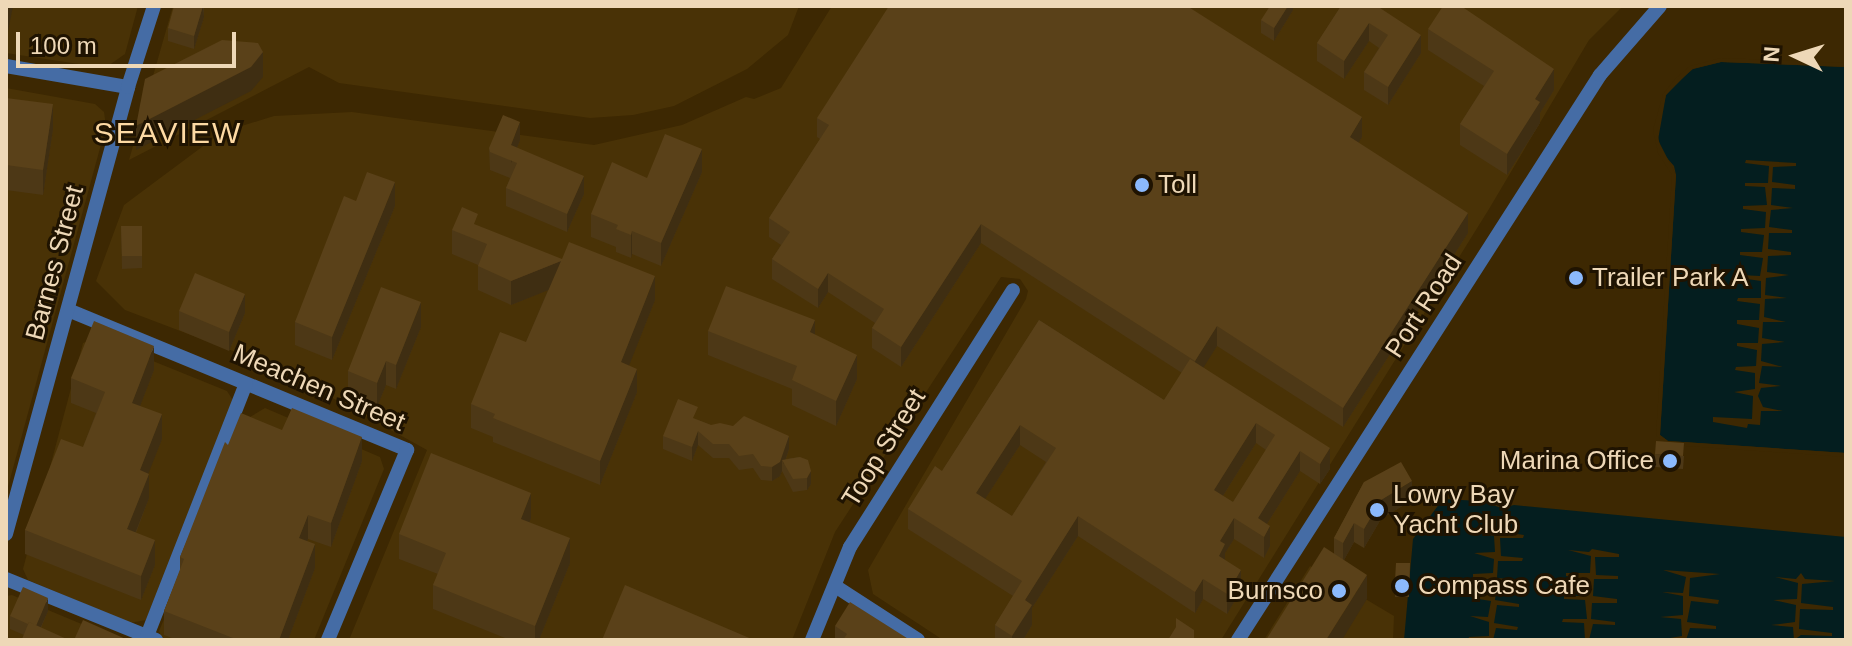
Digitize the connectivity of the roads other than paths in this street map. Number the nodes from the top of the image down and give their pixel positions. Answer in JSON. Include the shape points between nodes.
{"nodes":[{"id":1,"x":154,"y":6,"type":"edge"},
{"id":2,"x":1660,"y":6,"type":"edge"},
{"id":3,"x":6,"y":66,"type":"edge"},
{"id":4,"x":128,"y":87,"type":"junction"},
{"id":5,"x":1013,"y":290,"type":"dead end"},
{"id":6,"x":68,"y":310,"type":"junction"},
{"id":7,"x":246,"y":384,"type":"junction"},
{"id":8,"x":6,"y":534,"type":"edge"},
{"id":9,"x":6,"y":579,"type":"edge"},
{"id":10,"x":835,"y":586,"type":"junction"},
{"id":11,"x":151,"y":638,"type":"edge"},
{"id":12,"x":328,"y":640,"type":"edge"},
{"id":13,"x":812,"y":640,"type":"edge"},
{"id":14,"x":918,"y":640,"type":"edge"},
{"id":15,"x":1238,"y":640,"type":"edge"}],
"edges":[{"from":1,"to":4,"type":"street","name":"Barnes Street"},
{"from":2,"to":15,"type":"street","name":"Port Road","via":[[1600,75]]},
{"from":3,"to":4,"type":"street"},
{"from":4,"to":6,"type":"street","name":"Barnes Street"},
{"from":5,"to":10,"type":"street","name":"Toop Street","via":[[850,547]]},
{"from":6,"to":7,"type":"street","name":"Meachen Street"},
{"from":6,"to":8,"type":"street","name":"Barnes Street"},
{"from":7,"to":11,"type":"street"},
{"from":7,"to":12,"type":"street","name":"Meachen Street","via":[[407,450]]},
{"from":9,"to":11,"type":"street"},
{"from":10,"to":13,"type":"street","name":"Toop Street"},
{"from":10,"to":14,"type":"street"}]}
